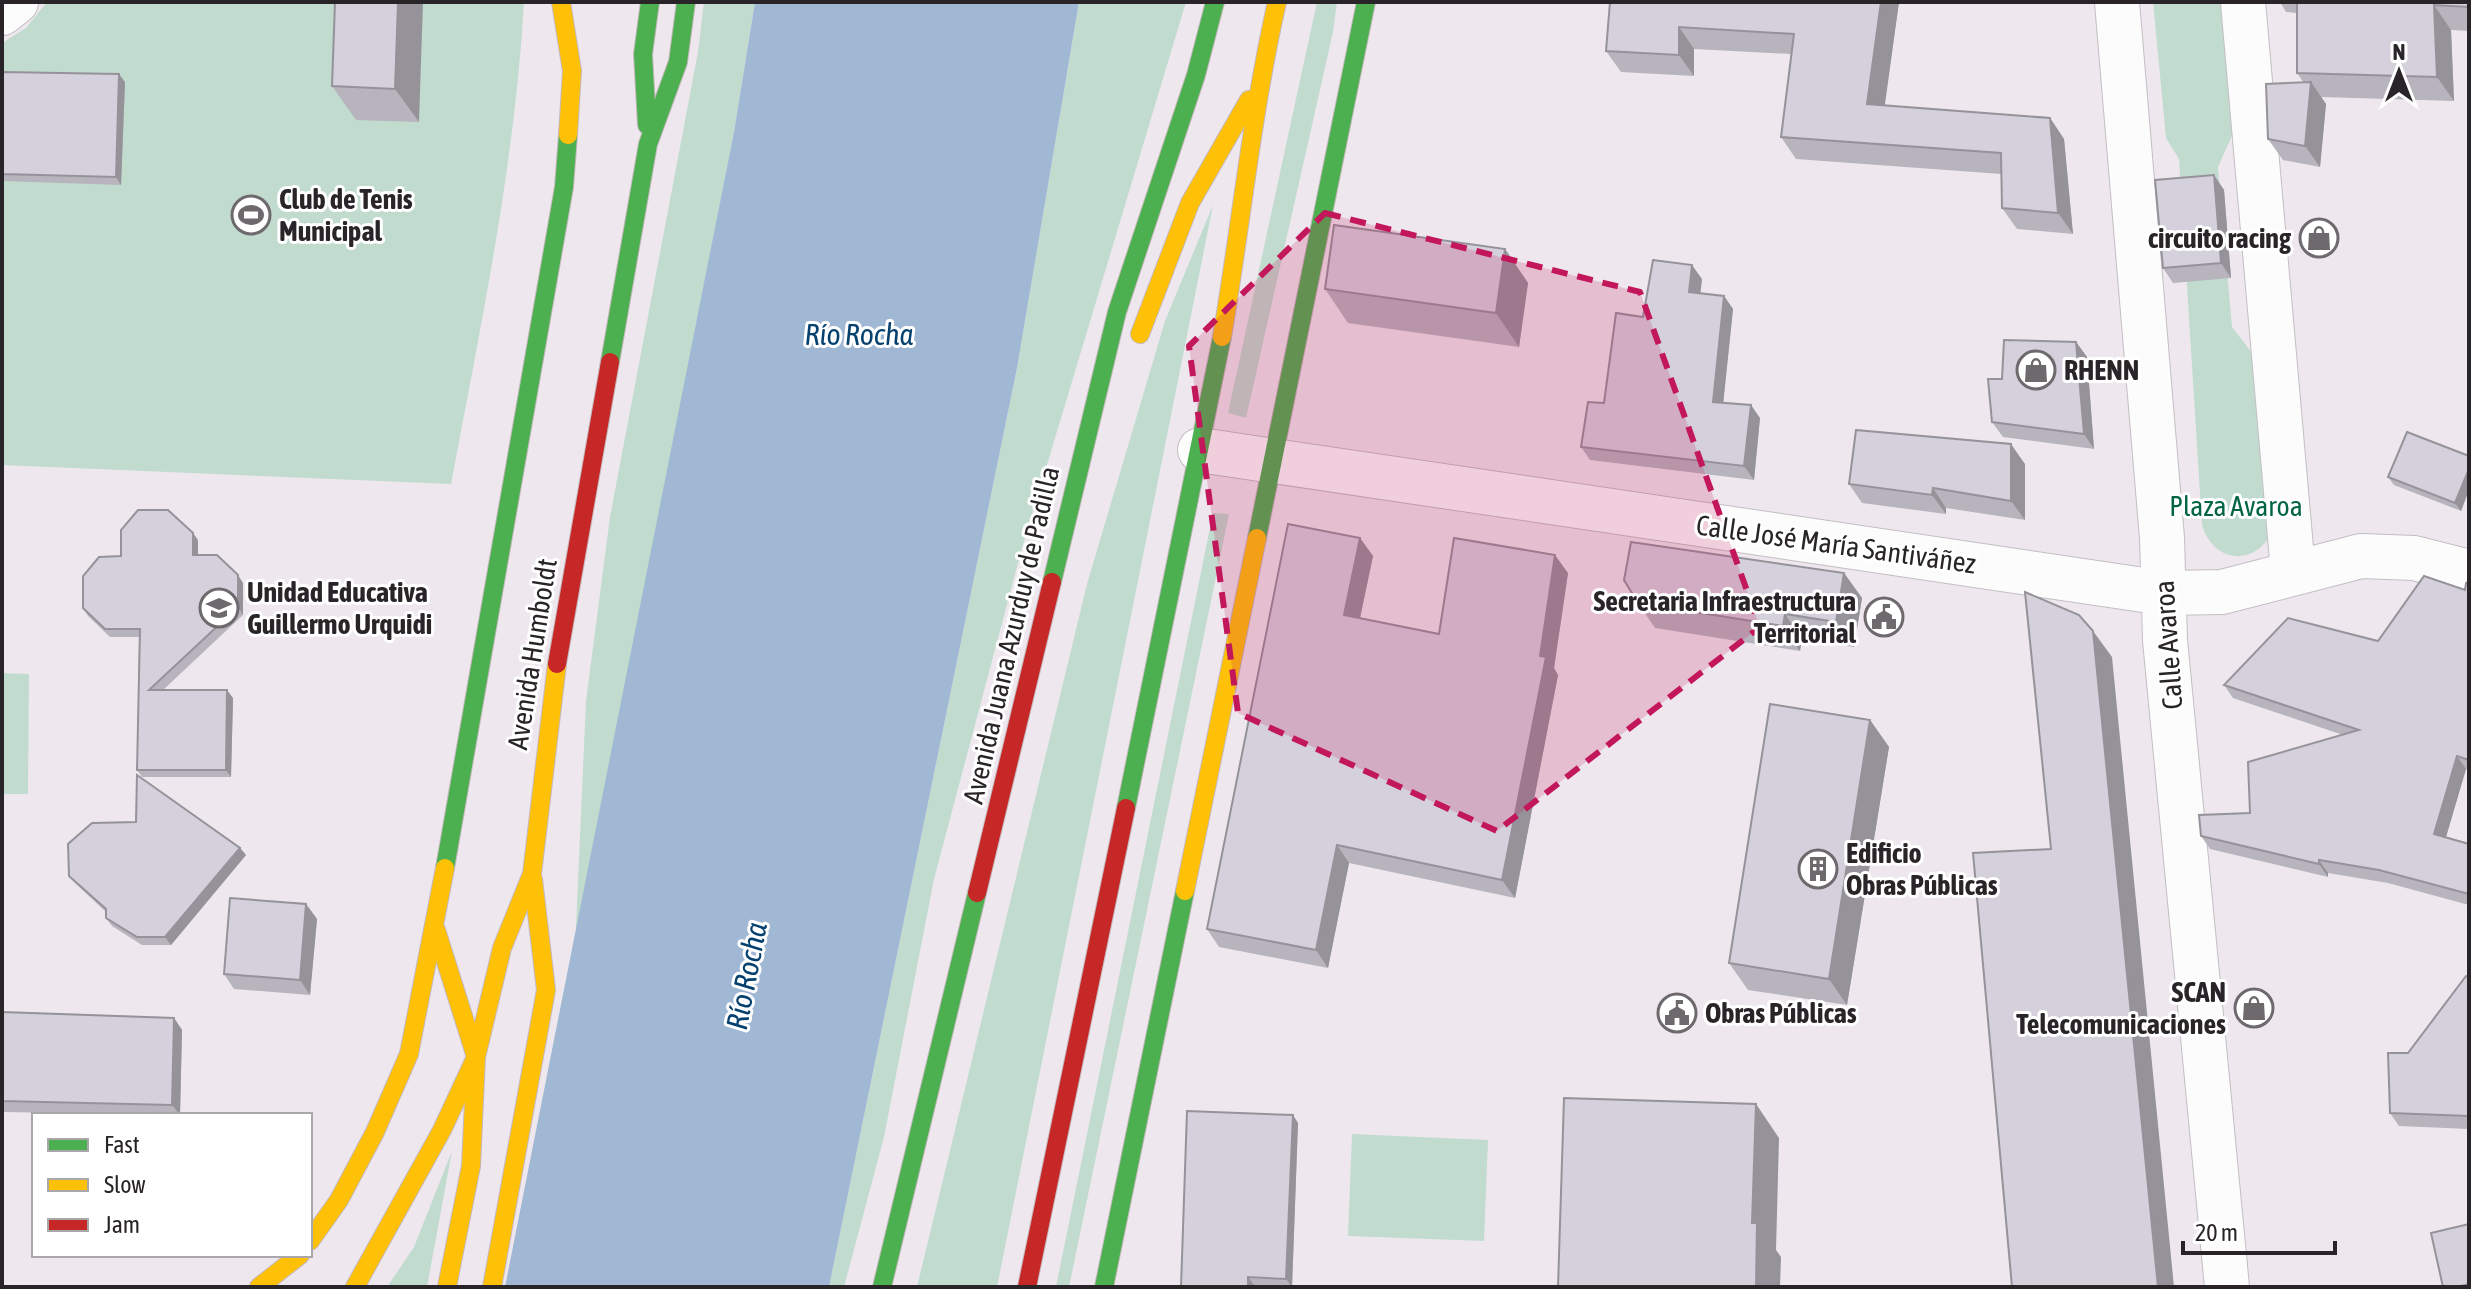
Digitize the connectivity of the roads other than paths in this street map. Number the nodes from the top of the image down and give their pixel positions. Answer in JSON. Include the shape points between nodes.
{"nodes":[{"id":1,"x":16,"y":2,"type":"edge"},
{"id":2,"x":561,"y":2,"type":"edge"},
{"id":3,"x":650,"y":2,"type":"edge"},
{"id":4,"x":686,"y":2,"type":"edge"},
{"id":5,"x":1215,"y":2,"type":"edge"},
{"id":6,"x":1277,"y":2,"type":"edge"},
{"id":7,"x":1366,"y":2,"type":"edge"},
{"id":8,"x":2117,"y":2,"type":"edge"},
{"id":9,"x":2243,"y":2,"type":"edge"},
{"id":10,"x":2,"y":13,"type":"edge"},
{"id":11,"x":584,"y":30,"type":"dead end"},
{"id":12,"x":572,"y":71,"type":"junction"},
{"id":13,"x":1259,"y":83,"type":"junction"},
{"id":14,"x":648,"y":144,"type":"junction"},
{"id":15,"x":1136,"y":346,"type":"dead end"},
{"id":16,"x":1111,"y":420,"type":"dead end"},
{"id":17,"x":1200,"y":450,"type":"junction"},
{"id":18,"x":1273,"y":460,"type":"junction"},
{"id":19,"x":2293,"y":571,"type":"junction"},
{"id":20,"x":2469,"y":572,"type":"edge"},
{"id":21,"x":2164,"y":593,"type":"junction"},
{"id":22,"x":1046,"y":613,"type":"junction"},
{"id":23,"x":532,"y":874,"type":"junction"},
{"id":24,"x":435,"y":927,"type":"junction"},
{"id":25,"x":476,"y":1057,"type":"junction"},
{"id":26,"x":312,"y":1238,"type":"edge"},
{"id":27,"x":296,"y":1257,"type":"edge"},
{"id":28,"x":299,"y":1257,"type":"edge"},
{"id":29,"x":259,"y":1287,"type":"edge"},
{"id":30,"x":281,"y":1287,"type":"edge"},
{"id":31,"x":355,"y":1287,"type":"edge"},
{"id":32,"x":447,"y":1287,"type":"edge"},
{"id":33,"x":492,"y":1287,"type":"edge"},
{"id":34,"x":882,"y":1287,"type":"edge"},
{"id":35,"x":1027,"y":1287,"type":"edge"},
{"id":36,"x":1104,"y":1287,"type":"edge"},
{"id":37,"x":2227,"y":1287,"type":"edge"}],
"edges":[{"from":1,"to":10,"type":"street"},
{"from":2,"to":12,"type":"main road","name":"Avenida Humboldt"},
{"from":3,"to":14,"type":"main road","via":[[643,54]]},
{"from":4,"to":14,"type":"main road","name":"Avenida Humboldt","via":[[678,62]]},
{"from":5,"to":22,"type":"main road","name":"Avenida Juana Azurduy de Padilla","via":[[1117,312]]},
{"from":6,"to":13,"type":"main road"},
{"from":7,"to":18,"type":"main road"},
{"from":8,"to":21,"type":"street","name":"Calle Avaroa"},
{"from":9,"to":19,"type":"street"},
{"from":11,"to":12,"type":"main road"},
{"from":12,"to":24,"type":"main road","name":"Avenida Humboldt","via":[[564,187]]},
{"from":13,"to":15,"type":"main road","via":[[1190,203]]},
{"from":13,"to":17,"type":"main road","via":[[1243,213]]},
{"from":14,"to":23,"type":"main road","name":"Avenida Humboldt","via":[[549,708]]},
{"from":16,"to":22,"type":"main road"},
{"from":17,"to":18,"type":"street","name":"Calle José María Santiváñez"},
{"from":17,"to":35,"type":"main road"},
{"from":18,"to":21,"type":"street","name":"Calle José María Santiváñez"},
{"from":18,"to":36,"type":"main road"},
{"from":19,"to":20,"type":"street","name":"Calle José María Santiváñez","via":[[2361,556],[2414,558]]},
{"from":19,"to":21,"type":"street","name":"Calle José María Santiváñez","via":[[2222,592]]},
{"from":21,"to":37,"type":"street","name":"Calle Avaroa"},
{"from":22,"to":34,"type":"main road","name":"Avenida Juana Azurduy de Padilla"},
{"from":23,"to":25,"type":"main road","name":"Avenida Humboldt","via":[[502,948]]},
{"from":23,"to":33,"type":"main road","via":[[546,990]]},
{"from":24,"to":25,"type":"main road"},
{"from":24,"to":26,"type":"main road","name":"Avenida Humboldt","via":[[409,1054],[375,1132]]},
{"from":25,"to":31,"type":"main road","name":"Avenida Humboldt"},
{"from":25,"to":32,"type":"main road","via":[[471,1166]]},
{"from":27,"to":29,"type":"main road","name":"Avenida Humboldt"},
{"from":28,"to":30,"type":"main road"}]}
